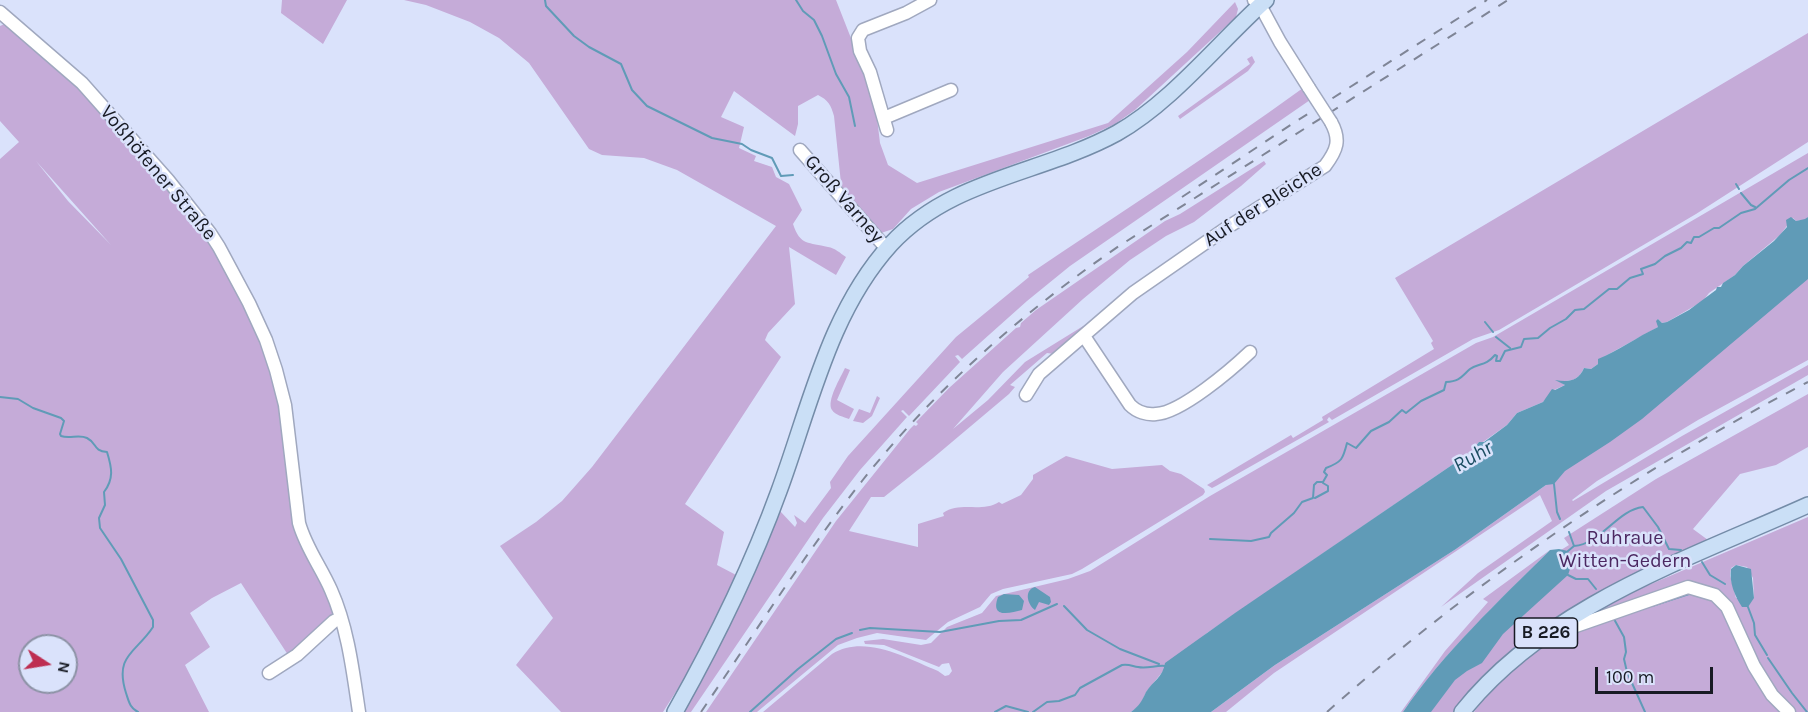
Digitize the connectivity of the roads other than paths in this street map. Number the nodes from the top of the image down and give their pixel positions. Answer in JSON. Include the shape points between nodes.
{"nodes":[{"id":1,"x":930,"y":0,"type":"edge"},
{"id":2,"x":1260,"y":2,"type":"edge"},
{"id":3,"x":2,"y":17,"type":"edge"},
{"id":4,"x":951,"y":90,"type":"dead end"},
{"id":5,"x":800,"y":150,"type":"dead end"},
{"id":6,"x":887,"y":249,"type":"junction"},
{"id":7,"x":1084,"y":336,"type":"junction"},
{"id":8,"x":1250,"y":352,"type":"dead end"},
{"id":9,"x":1026,"y":395,"type":"dead end"},
{"id":10,"x":1808,"y":505,"type":"edge"},
{"id":11,"x":340,"y":618,"type":"junction"},
{"id":12,"x":1558,"y":625,"type":"junction"},
{"id":13,"x":269,"y":673,"type":"dead end"},
{"id":14,"x":359,"y":712,"type":"edge"},
{"id":15,"x":675,"y":712,"type":"edge"},
{"id":16,"x":1462,"y":712,"type":"edge"},
{"id":17,"x":1790,"y":712,"type":"edge"}],
"edges":[{"from":1,"to":4,"type":"street","via":[[863,30],[858,42],[860,51],[886,124]]},
{"from":2,"to":6,"type":"main road","via":[[1132,124],[1074,152],[947,200],[921,217]]},
{"from":2,"to":7,"type":"street","name":"Auf der Bleiche","bridge":true,"via":[[1331,122],[1338,138],[1335,151],[1325,166],[1227,227],[1133,293]]},
{"from":3,"to":11,"type":"street","name":"Voßhöfener Straße","via":[[82,83],[168,180],[219,248],[249,303],[276,370],[285,405],[299,523],[331,589]]},
{"from":5,"to":6,"type":"street","name":"Groß Varney"},
{"from":6,"to":15,"type":"main road","via":[[860,287],[827,351],[758,543],[714,642]]},
{"from":7,"to":8,"type":"street","via":[[1130,405],[1140,412],[1156,414],[1183,404]]},
{"from":7,"to":9,"type":"street","name":"Auf der Bleiche","via":[[1039,374]]},
{"from":10,"to":12,"type":"main road","number":"B 226","via":[[1646,577]]},
{"from":11,"to":13,"type":"street"},
{"from":11,"to":14,"type":"street","name":"Voßhöfener Straße"},
{"from":12,"to":16,"type":"main road","number":"B 226","via":[[1502,668]]},
{"from":12,"to":17,"type":"street","via":[[1573,627],[1688,587],[1715,594],[1727,607],[1772,695]]}]}
